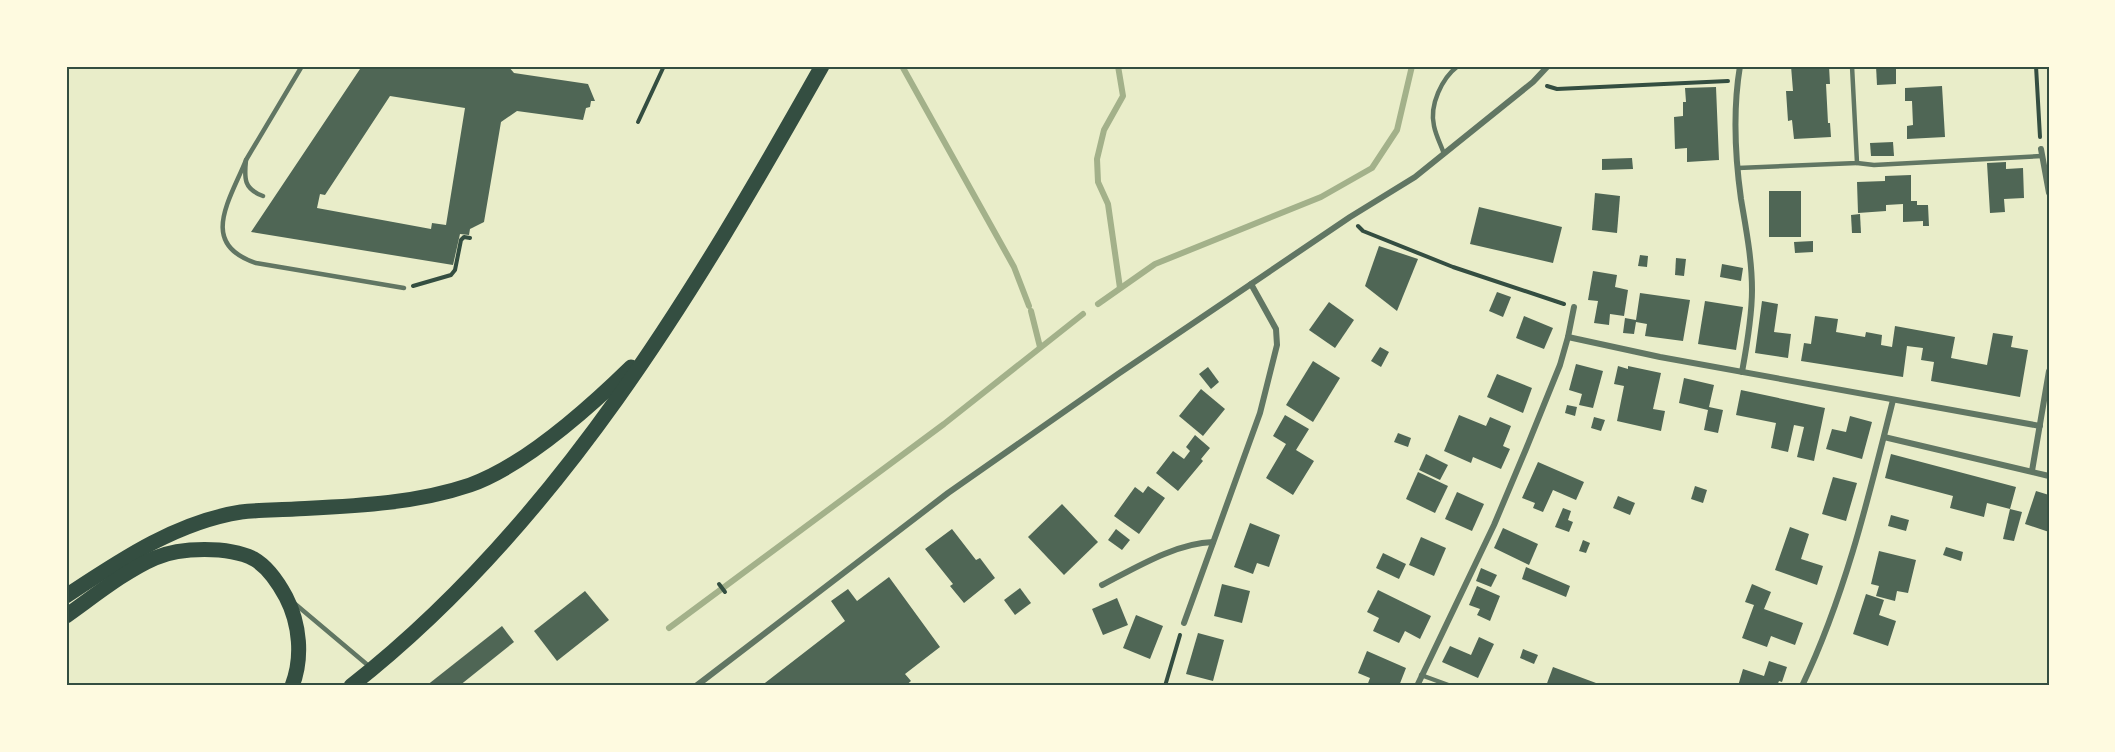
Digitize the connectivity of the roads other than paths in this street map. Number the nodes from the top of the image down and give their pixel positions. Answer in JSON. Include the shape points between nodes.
{"nodes":[{"id":1,"x":302,"y":66,"type":"edge"},
{"id":2,"x":822,"y":66,"type":"edge"},
{"id":3,"x":1458,"y":66,"type":"edge"},
{"id":4,"x":1547,"y":66,"type":"edge"},
{"id":5,"x":1740,"y":66,"type":"edge"},
{"id":6,"x":1852,"y":66,"type":"edge"},
{"id":7,"x":2041,"y":149,"type":"road end"},
{"id":8,"x":1444,"y":154,"type":"junction"},
{"id":9,"x":2042,"y":156,"type":"junction"},
{"id":10,"x":246,"y":160,"type":"junction"},
{"id":11,"x":1857,"y":163,"type":"junction"},
{"id":12,"x":1738,"y":168,"type":"junction"},
{"id":13,"x":2049,"y":193,"type":"edge"},
{"id":14,"x":263,"y":196,"type":"dead end"},
{"id":15,"x":1251,"y":284,"type":"junction"},
{"id":16,"x":404,"y":288,"type":"road end"},
{"id":17,"x":1574,"y":307,"type":"road end"},
{"id":18,"x":678,"y":309,"type":"junction"},
{"id":19,"x":1568,"y":337,"type":"junction"},
{"id":20,"x":2049,"y":371,"type":"edge"},
{"id":21,"x":1742,"y":372,"type":"junction"},
{"id":22,"x":1893,"y":400,"type":"junction"},
{"id":23,"x":2040,"y":426,"type":"junction"},
{"id":24,"x":1884,"y":437,"type":"junction"},
{"id":25,"x":2032,"y":471,"type":"junction"},
{"id":26,"x":2049,"y":476,"type":"edge"},
{"id":27,"x":1213,"y":542,"type":"junction"},
{"id":28,"x":1102,"y":585,"type":"dead end"},
{"id":29,"x":285,"y":596,"type":"junction"},
{"id":30,"x":66,"y":597,"type":"edge"},
{"id":31,"x":66,"y":616,"type":"edge"},
{"id":32,"x":1184,"y":623,"type":"road end"},
{"id":33,"x":372,"y":669,"type":"junction"},
{"id":34,"x":1421,"y":675,"type":"junction"},
{"id":35,"x":292,"y":686,"type":"edge"},
{"id":36,"x":351,"y":686,"type":"edge"},
{"id":37,"x":696,"y":686,"type":"edge"},
{"id":38,"x":1417,"y":686,"type":"edge"},
{"id":39,"x":1451,"y":686,"type":"edge"},
{"id":40,"x":1802,"y":686,"type":"edge"}],
"edges":[{"from":1,"to":10,"type":"lane"},
{"from":2,"to":18,"type":"highway"},
{"from":3,"to":8,"type":"lane","via":[[1443,81],[1434,104],[1433,125]]},
{"from":4,"to":8,"type":"street","via":[[1533,82]]},
{"from":5,"to":12,"type":"street"},
{"from":6,"to":11,"type":"lane"},
{"from":7,"to":9,"type":"street"},
{"from":8,"to":15,"type":"street"},
{"from":9,"to":11,"type":"lane"},
{"from":9,"to":13,"type":"street"},
{"from":10,"to":14,"type":"lane","via":[[248,186]]},
{"from":10,"to":16,"type":"lane","via":[[222,220],[228,248],[256,263]]},
{"from":11,"to":12,"type":"lane"},
{"from":12,"to":21,"type":"street","via":[[1752,290]]},
{"from":15,"to":27,"type":"street","via":[[1276,329],[1277,345],[1260,413]]},
{"from":15,"to":37,"type":"street","via":[[948,493]]},
{"from":17,"to":19,"type":"street"},
{"from":18,"to":30,"type":"highway","via":[[636,362],[596,401],[544,442],[473,484],[396,503],[241,512],[200,522],[164,537]]},
{"from":18,"to":33,"type":"highway","via":[[603,419],[493,553]]},
{"from":19,"to":21,"type":"street"},
{"from":19,"to":34,"type":"street","via":[[1556,376],[1494,525]]},
{"from":20,"to":23,"type":"street"},
{"from":21,"to":22,"type":"street"},
{"from":22,"to":23,"type":"street"},
{"from":22,"to":24,"type":"street"},
{"from":23,"to":25,"type":"street"},
{"from":24,"to":25,"type":"street"},
{"from":24,"to":40,"type":"street","via":[[1836,600]]},
{"from":25,"to":26,"type":"street"},
{"from":27,"to":28,"type":"street","via":[[1189,545]]},
{"from":27,"to":32,"type":"street"},
{"from":29,"to":31,"type":"highway","via":[[277,581],[255,560],[227,550],[197,549],[156,557]]},
{"from":29,"to":33,"type":"lane"},
{"from":29,"to":35,"type":"highway","via":[[292,608],[300,643]]},
{"from":33,"to":36,"type":"highway"},
{"from":34,"to":38,"type":"street"},
{"from":34,"to":39,"type":"lane"}]}
